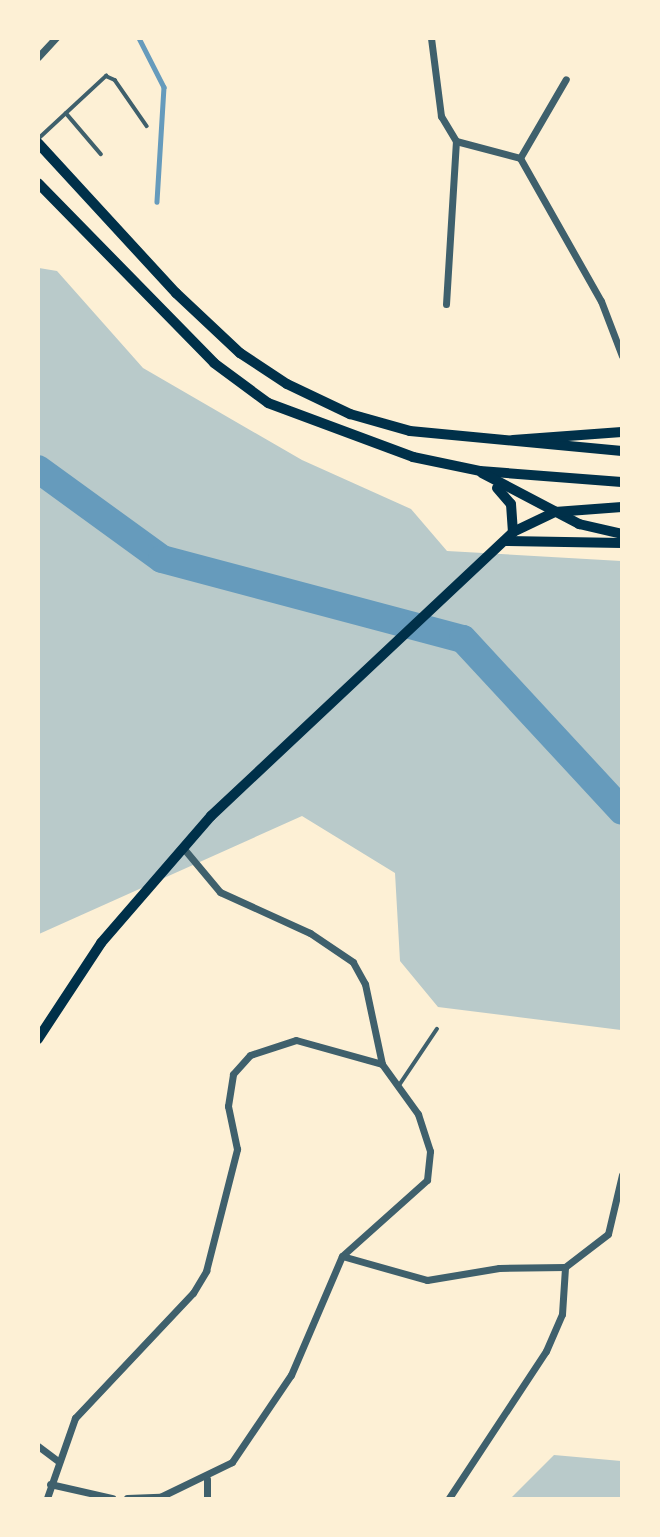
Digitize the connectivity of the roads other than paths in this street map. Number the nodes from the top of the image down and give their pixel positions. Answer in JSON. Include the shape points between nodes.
{"nodes":[{"id":1,"x":56,"y":38,"type":"edge"},
{"id":2,"x":430,"y":38,"type":"edge"},
{"id":3,"x":38,"y":57,"type":"edge"},
{"id":4,"x":566,"y":79,"type":"dead end"},
{"id":5,"x":66,"y":113,"type":"junction"},
{"id":6,"x":147,"y":126,"type":"dead end"},
{"id":7,"x":38,"y":141,"type":"edge"},
{"id":8,"x":456,"y":141,"type":"junction"},
{"id":9,"x":101,"y":154,"type":"dead end"},
{"id":10,"x":520,"y":158,"type":"junction"},
{"id":11,"x":38,"y":183,"type":"edge"},
{"id":12,"x":446,"y":304,"type":"dead end"},
{"id":13,"x":621,"y":356,"type":"edge"},
{"id":14,"x":621,"y":432,"type":"edge"},
{"id":15,"x":502,"y":442,"type":"junction"},
{"id":16,"x":621,"y":451,"type":"edge"},
{"id":17,"x":480,"y":471,"type":"junction"},
{"id":18,"x":621,"y":482,"type":"edge"},
{"id":19,"x":621,"y":507,"type":"edge"},
{"id":20,"x":555,"y":512,"type":"junction"},
{"id":21,"x":621,"y":534,"type":"edge"},
{"id":22,"x":508,"y":539,"type":"junction"},
{"id":23,"x":621,"y":543,"type":"edge"},
{"id":24,"x":184,"y":849,"type":"junction"},
{"id":25,"x":437,"y":1029,"type":"dead end"},
{"id":26,"x":38,"y":1039,"type":"edge"},
{"id":27,"x":382,"y":1064,"type":"junction"},
{"id":28,"x":401,"y":1084,"type":"junction"},
{"id":29,"x":621,"y":1175,"type":"edge"},
{"id":30,"x":612,"y":1223,"type":"junction"},
{"id":31,"x":621,"y":1223,"type":"edge"},
{"id":32,"x":342,"y":1256,"type":"junction"},
{"id":33,"x":565,"y":1267,"type":"junction"},
{"id":34,"x":38,"y":1446,"type":"edge"},
{"id":35,"x":58,"y":1461,"type":"junction"},
{"id":36,"x":207,"y":1479,"type":"junction"},
{"id":37,"x":50,"y":1484,"type":"junction"},
{"id":38,"x":47,"y":1499,"type":"edge"},
{"id":39,"x":112,"y":1499,"type":"edge"},
{"id":40,"x":127,"y":1499,"type":"edge"},
{"id":41,"x":207,"y":1499,"type":"edge"},
{"id":42,"x":449,"y":1499,"type":"edge"}],
"edges":[{"from":1,"to":3,"type":"street"},
{"from":2,"to":8,"type":"street","via":[[442,116]]},
{"from":4,"to":10,"type":"street"},
{"from":5,"to":6,"type":"lane","via":[[106,76],[115,80]]},
{"from":5,"to":7,"type":"lane"},
{"from":5,"to":9,"type":"lane"},
{"from":7,"to":15,"type":"main road","via":[[176,293],[240,353],[288,384],[350,414],[410,431]]},
{"from":8,"to":10,"type":"street"},
{"from":8,"to":12,"type":"street"},
{"from":10,"to":13,"type":"street","via":[[601,301]]},
{"from":11,"to":17,"type":"main road","via":[[214,363],[268,403],[351,439]]},
{"from":14,"to":15,"type":"main road"},
{"from":15,"to":16,"type":"main road"},
{"from":17,"to":18,"type":"main road"},
{"from":17,"to":20,"type":"main road"},
{"from":17,"to":22,"type":"main road","via":[[511,504]]},
{"from":19,"to":20,"type":"main road"},
{"from":20,"to":21,"type":"main road"},
{"from":20,"to":22,"type":"main road"},
{"from":22,"to":23,"type":"main road"},
{"from":22,"to":24,"type":"main road","via":[[211,816]]},
{"from":24,"to":26,"type":"main road","via":[[101,943]]},
{"from":24,"to":27,"type":"street","via":[[220,892],[310,933],[353,962],[365,984]]},
{"from":25,"to":28,"type":"lane"},
{"from":27,"to":28,"type":"street"},
{"from":27,"to":35,"type":"street","via":[[296,1040],[250,1055],[233,1074],[229,1106],[237,1149],[206,1271],[193,1293],[95,1390],[75,1418]]},
{"from":28,"to":32,"type":"street","via":[[429,1151],[427,1180]]},
{"from":29,"to":30,"type":"street"},
{"from":30,"to":31,"type":"street"},
{"from":30,"to":33,"type":"street","via":[[597,1245]]},
{"from":32,"to":33,"type":"street","via":[[427,1280],[499,1268]]},
{"from":32,"to":36,"type":"street","via":[[291,1375],[232,1462]]},
{"from":33,"to":42,"type":"street","via":[[562,1314],[546,1351]]},
{"from":34,"to":35,"type":"street"},
{"from":35,"to":37,"type":"street"},
{"from":36,"to":40,"type":"street","via":[[160,1497]]},
{"from":36,"to":41,"type":"street"},
{"from":37,"to":38,"type":"street"},
{"from":37,"to":39,"type":"street"}]}
